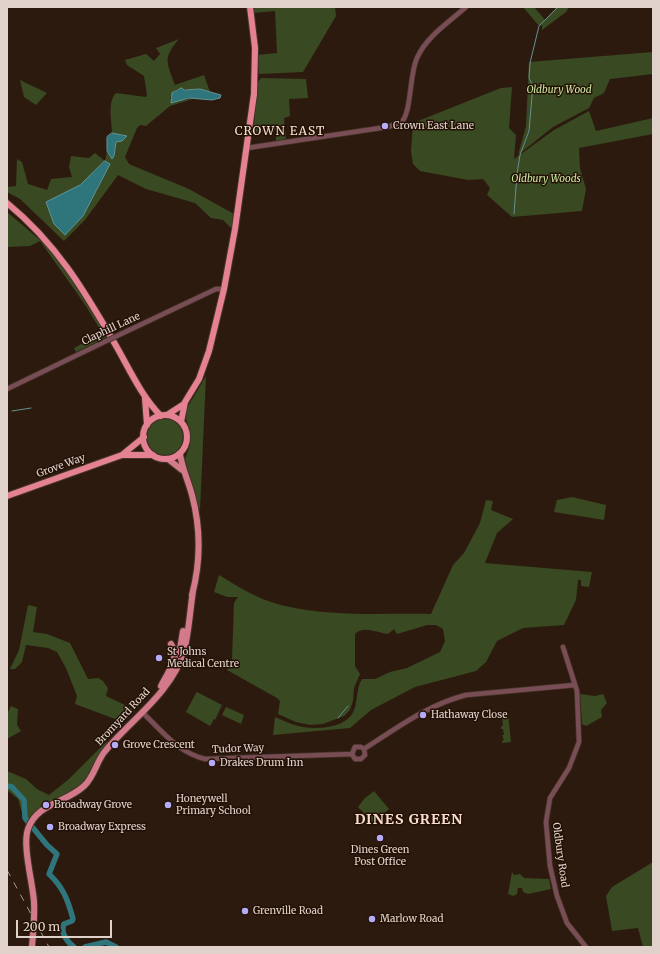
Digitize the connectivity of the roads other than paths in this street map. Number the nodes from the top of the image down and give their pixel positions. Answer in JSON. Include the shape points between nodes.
{"nodes":[{"id":1,"x":250,"y":7,"type":"edge"},
{"id":2,"x":466,"y":7,"type":"edge"},
{"id":3,"x":247,"y":148,"type":"junction"},
{"id":4,"x":7,"y":203,"type":"edge"},
{"id":5,"x":224,"y":289,"type":"junction"},
{"id":6,"x":7,"y":389,"type":"edge"},
{"id":7,"x":144,"y":394,"type":"junction"},
{"id":8,"x":185,"y":402,"type":"junction"},
{"id":9,"x":164,"y":416,"type":"junction"},
{"id":10,"x":181,"y":422,"type":"junction"},
{"id":11,"x":147,"y":425,"type":"junction"},
{"id":12,"x":144,"y":437,"type":"junction"},
{"id":13,"x":180,"y":454,"type":"junction"},
{"id":14,"x":122,"y":455,"type":"junction"},
{"id":15,"x":153,"y":455,"type":"junction"},
{"id":16,"x":168,"y":459,"type":"junction"},
{"id":17,"x":182,"y":470,"type":"junction"},
{"id":18,"x":7,"y":496,"type":"edge"},
{"id":19,"x":171,"y":644,"type":"dead end"},
{"id":20,"x":563,"y":648,"type":"dead end"},
{"id":21,"x":575,"y":685,"type":"junction"},
{"id":22,"x":154,"y":700,"type":"junction"},
{"id":23,"x":142,"y":712,"type":"junction"},
{"id":24,"x":364,"y":749,"type":"junction"},
{"id":25,"x":352,"y":754,"type":"junction"},
{"id":26,"x":32,"y":947,"type":"edge"},
{"id":27,"x":586,"y":947,"type":"edge"}],
"edges":[{"from":1,"to":3,"type":"highway","via":[[255,45],[255,75]]},
{"from":2,"to":3,"type":"street","via":[[419,52],[412,74],[406,115],[401,123],[387,128]]},
{"from":3,"to":5,"type":"highway"},
{"from":4,"to":7,"type":"highway","via":[[29,221],[74,273]]},
{"from":5,"to":6,"type":"street","name":"Claphill Lane","bridge":true,"via":[[216,289]]},
{"from":5,"to":8,"type":"highway","via":[[205,364]]},
{"from":7,"to":9,"type":"highway"},
{"from":7,"to":11,"type":"highway","via":[[148,414]]},
{"from":8,"to":9,"type":"highway"},
{"from":8,"to":10,"type":"highway"},
{"from":9,"to":10,"type":"highway"},
{"from":9,"to":11,"type":"highway"},
{"from":10,"to":13,"type":"highway","via":[[185,428],[187,442]]},
{"from":11,"to":12,"type":"highway"},
{"from":12,"to":14,"type":"highway","name":"Grove Way"},
{"from":12,"to":15,"type":"highway","via":[[146,447]]},
{"from":13,"to":16,"type":"highway"},
{"from":13,"to":17,"type":"main road","name":"Bromyard Road"},
{"from":14,"to":15,"type":"highway","name":"Grove Way"},
{"from":14,"to":18,"type":"highway","name":"Grove Way"},
{"from":15,"to":16,"type":"highway"},
{"from":16,"to":17,"type":"main road","name":"Bromyard Road"},
{"from":17,"to":22,"type":"main road","name":"Bromyard Road","via":[[192,494],[199,534],[199,560],[184,650],[174,673]]},
{"from":19,"to":22,"type":"main road","via":[[175,649],[174,657]]},
{"from":20,"to":21,"type":"street","name":"Oldbury Road"},
{"from":21,"to":24,"type":"street","name":"Tudor Way","via":[[466,695],[449,700],[421,712]]},
{"from":21,"to":27,"type":"street","name":"Oldbury Road","via":[[578,698],[579,742],[569,768],[550,798],[546,822],[550,866],[557,896],[567,923]]},
{"from":22,"to":23,"type":"main road","name":"Bromyard Road"},
{"from":23,"to":25,"type":"street","name":"Tudor Way","via":[[179,748],[190,755],[205,758]]},
{"from":23,"to":26,"type":"main road","name":"Bromyard Road","via":[[103,753],[94,773],[84,786],[46,807],[28,828],[26,841],[34,902]]},
{"from":24,"to":25,"type":"street","name":"Tudor Way","via":[[355,747]]},
{"from":24,"to":25,"type":"street","name":"Tudor Way","via":[[365,755],[361,759],[355,759]]}]}
